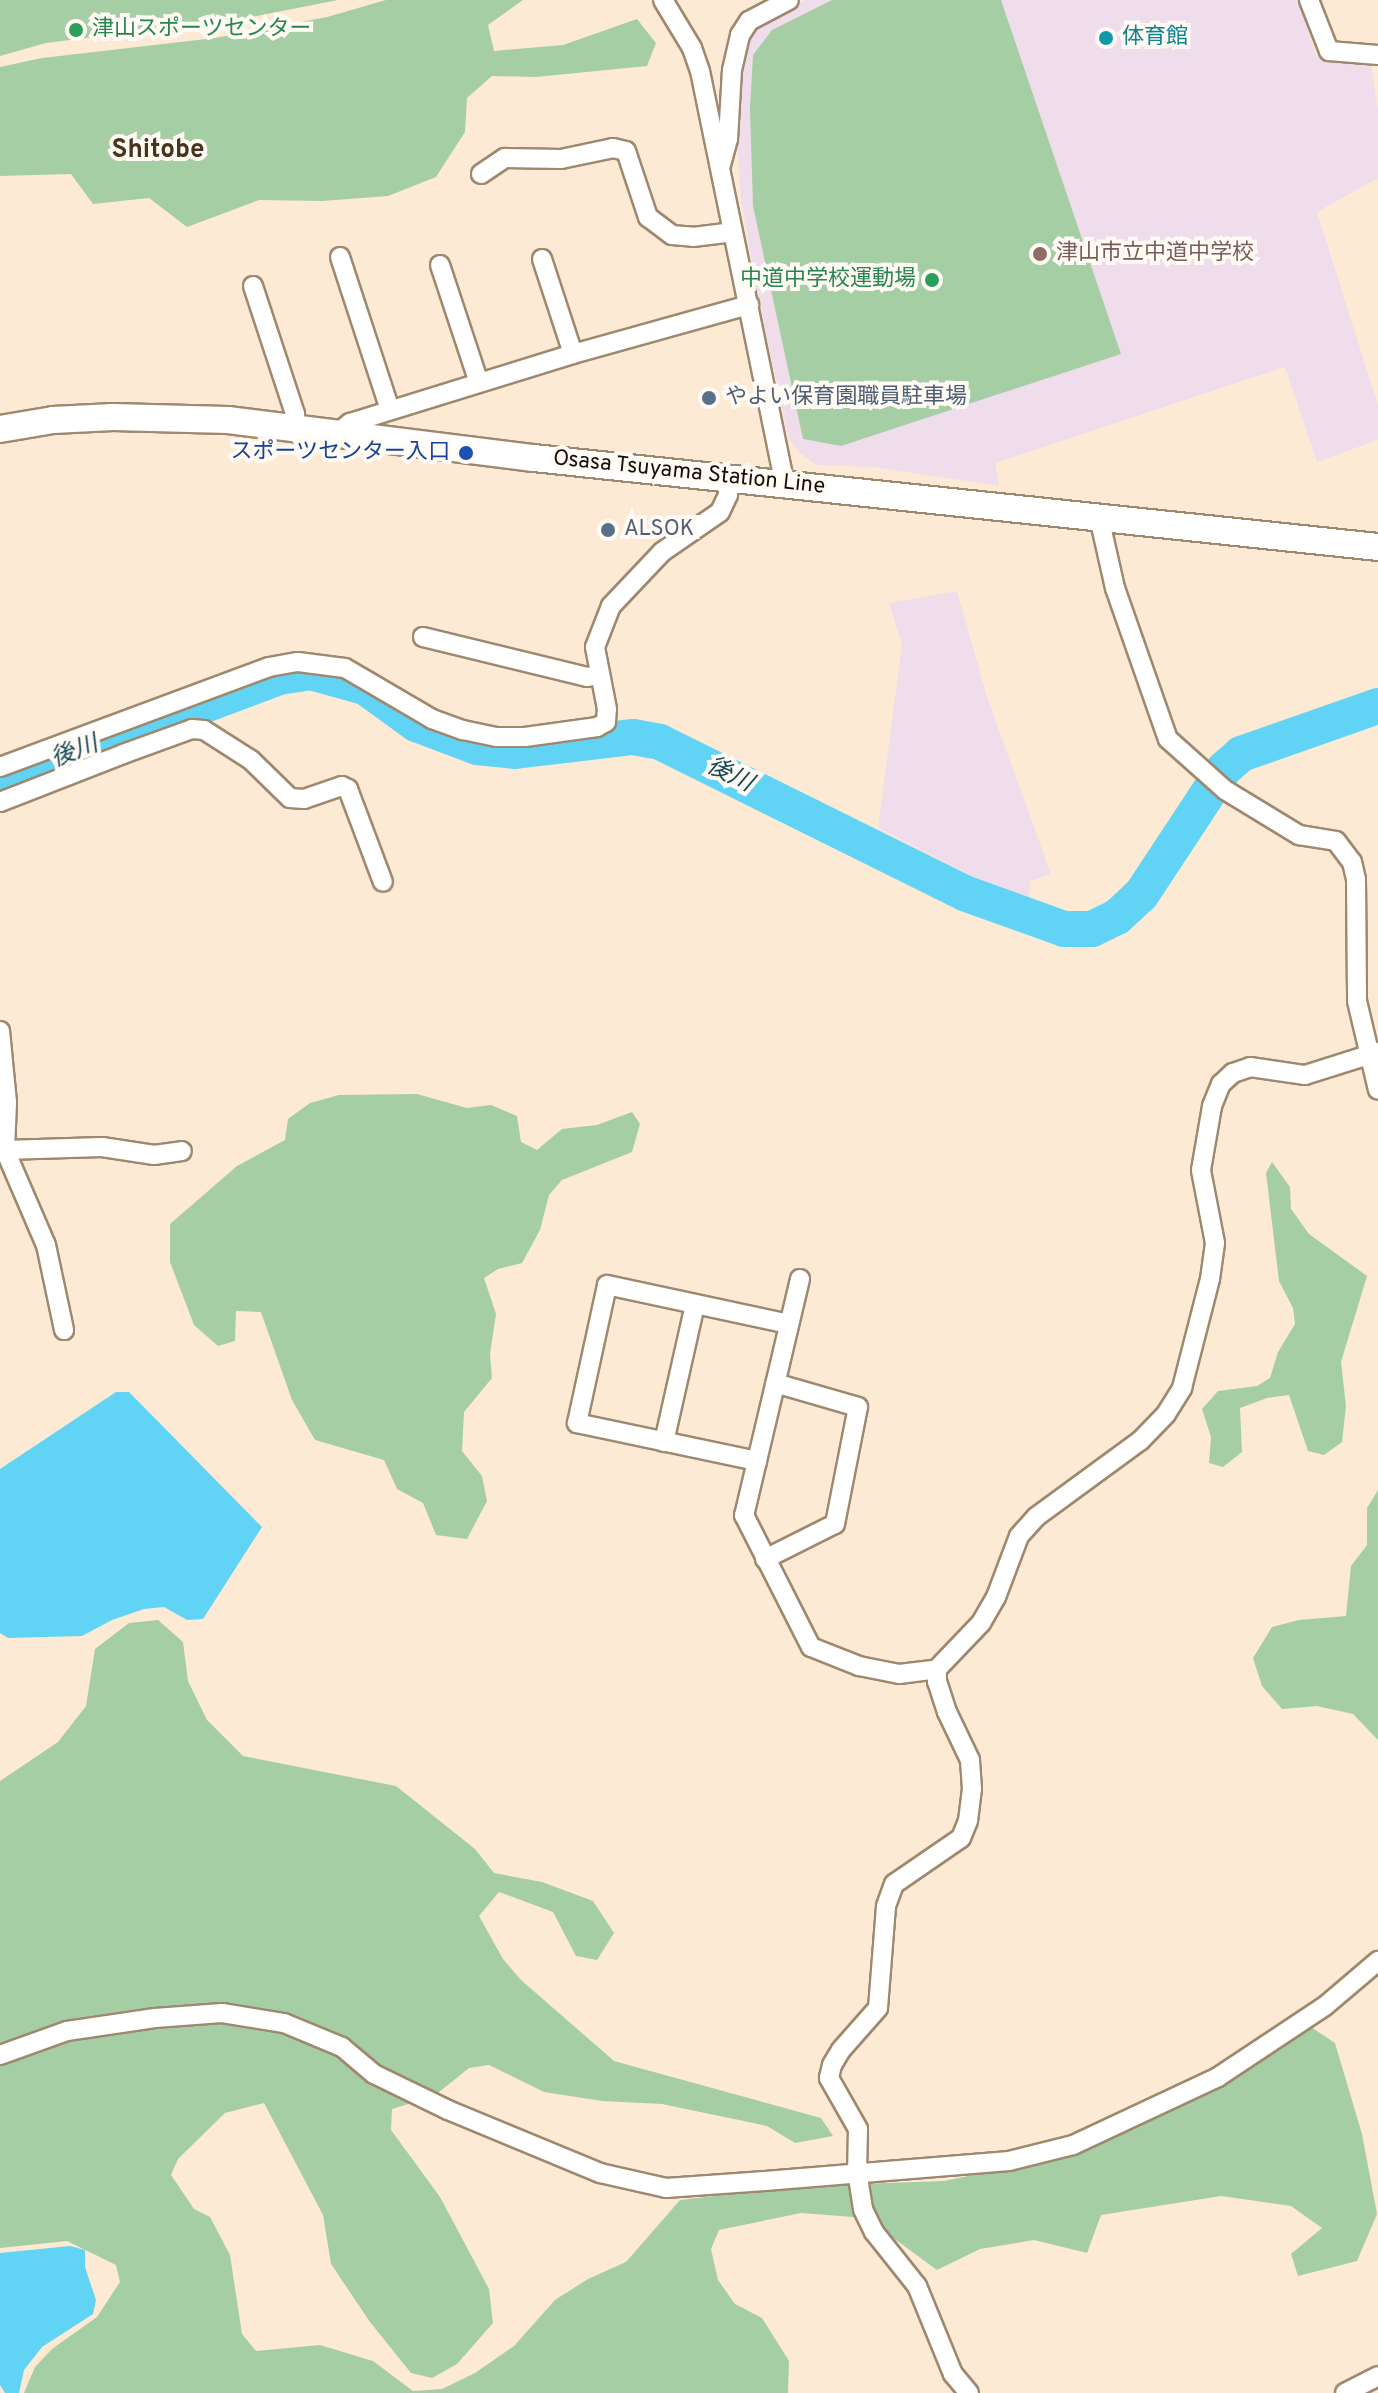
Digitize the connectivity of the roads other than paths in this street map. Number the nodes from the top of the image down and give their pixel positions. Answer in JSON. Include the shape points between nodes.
{"nodes":[{"id":1,"x":663,"y":0,"type":"edge"},
{"id":2,"x":789,"y":0,"type":"edge"},
{"id":3,"x":1309,"y":0,"type":"edge"},
{"id":4,"x":1378,"y":55,"type":"edge"},
{"id":5,"x":720,"y":169,"type":"junction"},
{"id":6,"x":481,"y":174,"type":"dead end"},
{"id":7,"x":732,"y":232,"type":"junction"},
{"id":8,"x":340,"y":257,"type":"dead end"},
{"id":9,"x":542,"y":259,"type":"dead end"},
{"id":10,"x":440,"y":265,"type":"dead end"},
{"id":11,"x":253,"y":286,"type":"dead end"},
{"id":12,"x":749,"y":305,"type":"junction"},
{"id":13,"x":573,"y":354,"type":"junction"},
{"id":14,"x":479,"y":383,"type":"junction"},
{"id":15,"x":390,"y":410,"type":"junction"},
{"id":16,"x":295,"y":427,"type":"junction"},
{"id":17,"x":0,"y":429,"type":"edge"},
{"id":18,"x":338,"y":433,"type":"junction"},
{"id":19,"x":729,"y":477,"type":"junction"},
{"id":20,"x":785,"y":484,"type":"junction"},
{"id":21,"x":1099,"y":517,"type":"junction"},
{"id":22,"x":1378,"y":547,"type":"edge"},
{"id":23,"x":423,"y":637,"type":"dead end"},
{"id":24,"x":598,"y":675,"type":"junction"},
{"id":25,"x":0,"y":767,"type":"edge"},
{"id":26,"x":0,"y":802,"type":"edge"},
{"id":27,"x":383,"y":882,"type":"dead end"},
{"id":28,"x":0,"y":1031,"type":"edge"},
{"id":29,"x":1374,"y":1053,"type":"edge"},
{"id":30,"x":1378,"y":1090,"type":"edge"},
{"id":31,"x":5,"y":1150,"type":"junction"},
{"id":32,"x":182,"y":1151,"type":"dead end"},
{"id":33,"x":800,"y":1279,"type":"dead end"},
{"id":34,"x":695,"y":1304,"type":"junction"},
{"id":35,"x":789,"y":1324,"type":"junction"},
{"id":36,"x":64,"y":1330,"type":"dead end"},
{"id":37,"x":775,"y":1383,"type":"junction"},
{"id":38,"x":664,"y":1442,"type":"junction"},
{"id":39,"x":757,"y":1461,"type":"junction"},
{"id":40,"x":765,"y":1559,"type":"junction"},
{"id":41,"x":937,"y":1669,"type":"junction"},
{"id":42,"x":1378,"y":1961,"type":"edge"},
{"id":43,"x":0,"y":2055,"type":"edge"},
{"id":44,"x":857,"y":2173,"type":"junction"},
{"id":45,"x":1378,"y":2376,"type":"edge"},
{"id":46,"x":969,"y":2393,"type":"edge"},
{"id":47,"x":1345,"y":2393,"type":"edge"}],
"edges":[{"from":1,"to":5,"type":"street","via":[[696,60]]},
{"from":2,"to":5,"type":"street","via":[[749,21],[740,35]]},
{"from":3,"to":4,"type":"street","via":[[1329,51]]},
{"from":5,"to":7,"type":"street"},
{"from":6,"to":7,"type":"street","via":[[505,158],[561,159],[613,148],[626,151],[648,217],[672,235]]},
{"from":7,"to":12,"type":"street"},
{"from":8,"to":15,"type":"street"},
{"from":9,"to":13,"type":"street"},
{"from":10,"to":14,"type":"street"},
{"from":11,"to":16,"type":"street"},
{"from":12,"to":13,"type":"street"},
{"from":12,"to":20,"type":"street"},
{"from":13,"to":14,"type":"street"},
{"from":14,"to":15,"type":"street"},
{"from":15,"to":18,"type":"street","via":[[350,423]]},
{"from":16,"to":17,"type":"main road","name":"Osasa Tsuyama Station Line","via":[[113,417]]},
{"from":16,"to":18,"type":"main road","name":"Osasa Tsuyama Station Line"},
{"from":18,"to":19,"type":"main road","name":"Osasa Tsuyama Station Line"},
{"from":19,"to":20,"type":"main road","name":"Osasa Tsuyama Station Line"},
{"from":19,"to":24,"type":"street","via":[[720,512],[662,552],[611,606],[595,647]]},
{"from":20,"to":21,"type":"main road","name":"Osasa Tsuyama Station Line"},
{"from":21,"to":22,"type":"main road","name":"Osasa Tsuyama Station Line"},
{"from":21,"to":29,"type":"street","via":[[1115,588],[1168,739],[1225,790],[1299,835],[1336,841],[1352,862],[1357,1001]]},
{"from":23,"to":24,"type":"street","via":[[587,677]]},
{"from":24,"to":25,"type":"street","via":[[606,722],[496,737],[432,719],[345,668],[281,664]]},
{"from":26,"to":27,"type":"street","via":[[192,729],[204,730],[251,760],[290,798],[348,789]]},
{"from":28,"to":31,"type":"street","via":[[7,1102]]},
{"from":29,"to":30,"type":"street"},
{"from":29,"to":41,"type":"street","via":[[1305,1075],[1250,1067],[1221,1084],[1201,1170],[1215,1243],[1182,1388],[1140,1441],[1036,1517],[1019,1536],[981,1623]]},
{"from":31,"to":32,"type":"street","via":[[102,1147],[154,1155]]},
{"from":31,"to":36,"type":"street","via":[[46,1245]]},
{"from":33,"to":35,"type":"street"},
{"from":34,"to":35,"type":"street"},
{"from":34,"to":38,"type":"street"},
{"from":34,"to":38,"type":"street","via":[[607,1285],[577,1423]]},
{"from":35,"to":37,"type":"street"},
{"from":37,"to":39,"type":"street"},
{"from":37,"to":40,"type":"street","via":[[858,1407],[835,1524]]},
{"from":38,"to":39,"type":"street"},
{"from":39,"to":40,"type":"street","via":[[744,1515]]},
{"from":40,"to":41,"type":"street","via":[[811,1647],[859,1666],[899,1674]]},
{"from":41,"to":44,"type":"street","via":[[947,1712],[970,1760],[968,1821],[961,1838],[894,1884],[886,1906],[878,2008],[832,2065],[832,2088],[858,2129]]},
{"from":42,"to":44,"type":"street","via":[[1325,2006],[1218,2077],[1073,2145],[1009,2161]]},
{"from":43,"to":44,"type":"street","via":[[79,2029],[222,2013],[284,2023],[342,2047],[386,2080],[600,2173],[666,2188]]},
{"from":44,"to":46,"type":"street","via":[[863,2209],[874,2232],[917,2286],[953,2374]]},
{"from":45,"to":47,"type":"street"}]}
